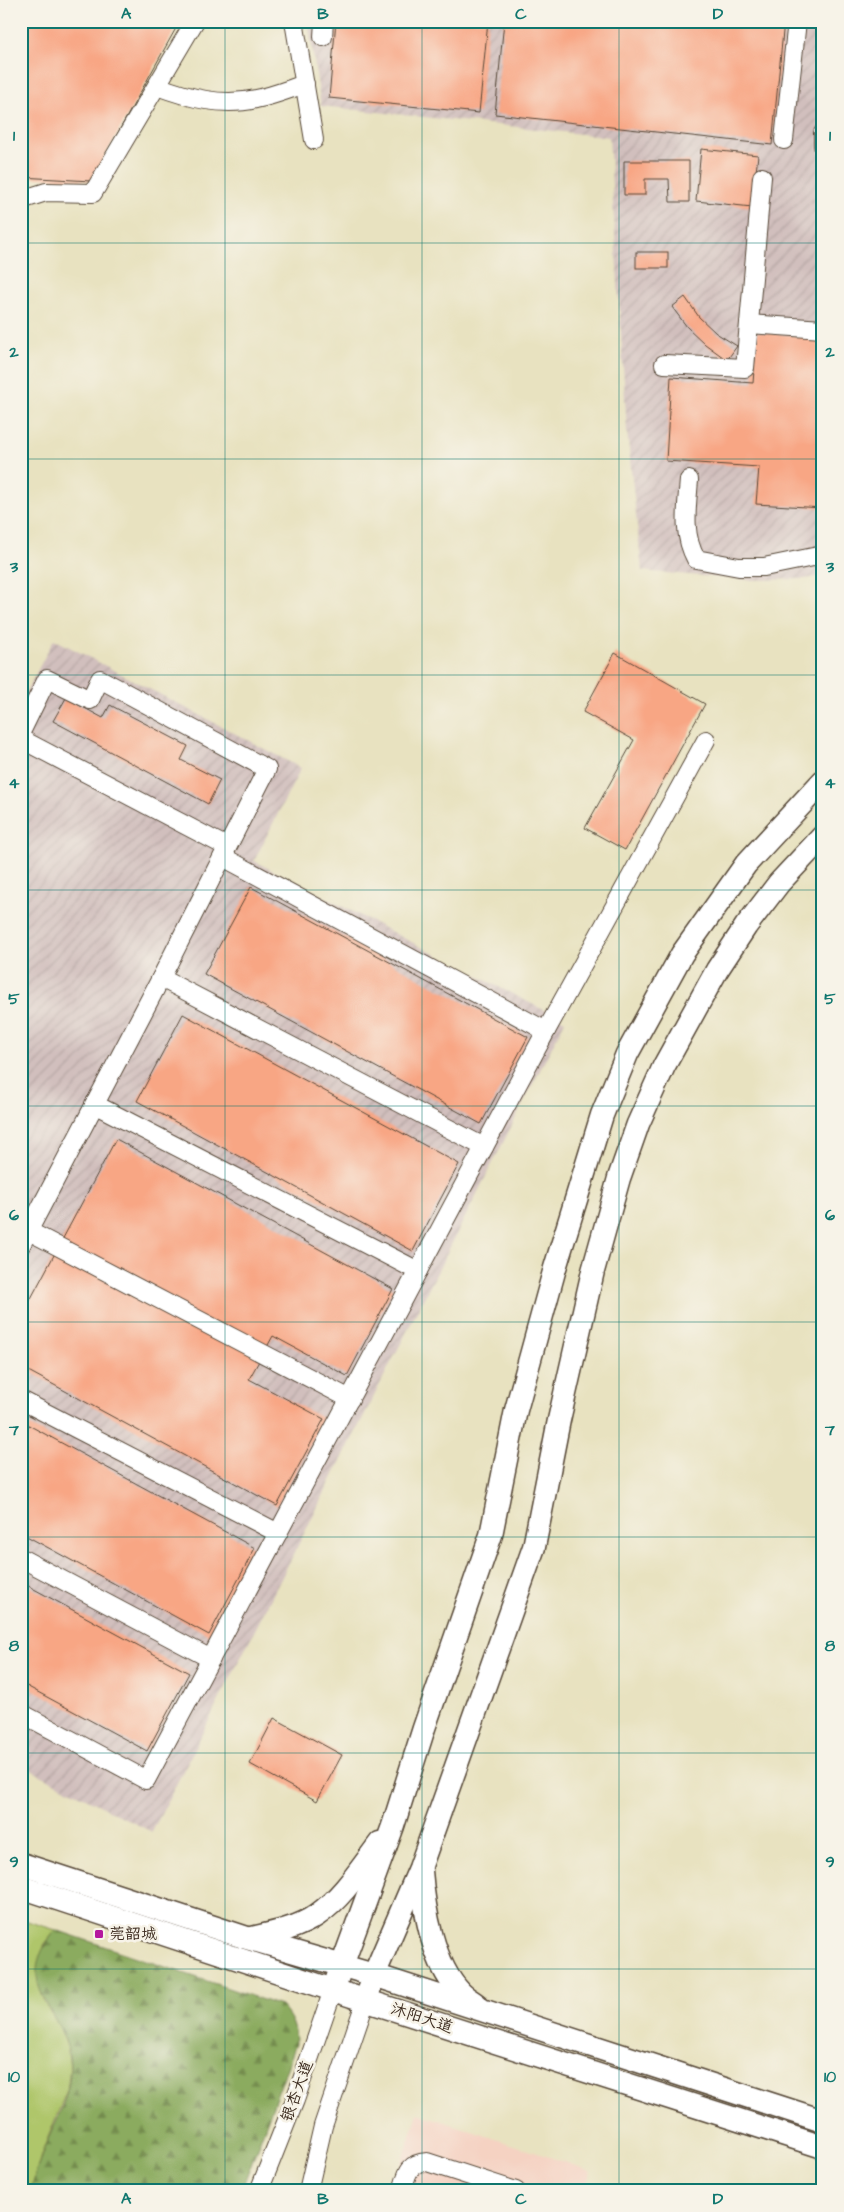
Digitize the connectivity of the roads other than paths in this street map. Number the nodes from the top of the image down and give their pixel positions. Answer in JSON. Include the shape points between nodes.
{"nodes":[{"id":1,"x":195,"y":21,"type":"edge"},
{"id":2,"x":294,"y":21,"type":"edge"},
{"id":3,"x":797,"y":21,"type":"edge"},
{"id":4,"x":305,"y":84,"type":"junction"},
{"id":5,"x":157,"y":86,"type":"junction"},
{"id":6,"x":823,"y":133,"type":"edge"},
{"id":7,"x":314,"y":140,"type":"dead end"},
{"id":8,"x":784,"y":140,"type":"dead end"},
{"id":9,"x":823,"y":146,"type":"edge"},
{"id":10,"x":762,"y":177,"type":"dead end"},
{"id":11,"x":21,"y":200,"type":"edge"},
{"id":12,"x":749,"y":324,"type":"junction"},
{"id":13,"x":823,"y":329,"type":"edge"},
{"id":14,"x":664,"y":364,"type":"dead end"},
{"id":15,"x":689,"y":480,"type":"dead end"},
{"id":16,"x":823,"y":555,"type":"edge"},
{"id":17,"x":21,"y":732,"type":"edge"},
{"id":18,"x":21,"y":739,"type":"edge"},
{"id":19,"x":706,"y":740,"type":"dead end"},
{"id":20,"x":823,"y":780,"type":"edge"},
{"id":21,"x":823,"y":836,"type":"edge"},
{"id":22,"x":225,"y":852,"type":"junction"},
{"id":23,"x":162,"y":978,"type":"junction"},
{"id":24,"x":546,"y":1031,"type":"junction"},
{"id":25,"x":94,"y":1104,"type":"junction"},
{"id":26,"x":484,"y":1147,"type":"junction"},
{"id":27,"x":24,"y":1234,"type":"edge"},
{"id":28,"x":418,"y":1271,"type":"junction"},
{"id":29,"x":350,"y":1399,"type":"junction"},
{"id":30,"x":21,"y":1400,"type":"edge"},
{"id":31,"x":278,"y":1533,"type":"junction"},
{"id":32,"x":21,"y":1558,"type":"edge"},
{"id":33,"x":210,"y":1659,"type":"junction"},
{"id":34,"x":21,"y":1712,"type":"edge"},
{"id":35,"x":393,"y":1826,"type":"junction"},
{"id":36,"x":21,"y":1864,"type":"edge"},
{"id":37,"x":420,"y":1868,"type":"junction"},
{"id":38,"x":21,"y":1887,"type":"edge"},
{"id":39,"x":250,"y":1939,"type":"junction"},
{"id":40,"x":342,"y":1965,"type":"junction"},
{"id":41,"x":374,"y":1975,"type":"junction"},
{"id":42,"x":333,"y":1990,"type":"junction"},
{"id":43,"x":366,"y":2000,"type":"junction"},
{"id":44,"x":486,"y":2011,"type":"junction"},
{"id":45,"x":823,"y":2121,"type":"edge"},
{"id":46,"x":823,"y":2147,"type":"edge"},
{"id":47,"x":259,"y":2191,"type":"edge"},
{"id":48,"x":308,"y":2191,"type":"edge"},
{"id":49,"x":402,"y":2191,"type":"edge"},
{"id":50,"x":516,"y":2191,"type":"edge"}],
"edges":[{"from":1,"to":5,"type":"street"},
{"from":2,"to":4,"type":"street"},
{"from":3,"to":8,"type":"street"},
{"from":4,"to":5,"type":"street","via":[[256,99],[228,102],[206,101]]},
{"from":4,"to":7,"type":"street"},
{"from":5,"to":11,"type":"street","via":[[93,193],[46,192]]},
{"from":6,"to":9,"type":"street"},
{"from":10,"to":12,"type":"street"},
{"from":12,"to":13,"type":"street"},
{"from":12,"to":14,"type":"street","via":[[745,368]]},
{"from":15,"to":16,"type":"street","via":[[686,534],[696,559],[739,567],[764,567]]},
{"from":17,"to":22,"type":"street","via":[[47,679],[90,700],[100,679],[267,769]]},
{"from":18,"to":22,"type":"street"},
{"from":19,"to":24,"type":"street"},
{"from":20,"to":35,"type":"main road","via":[[746,864],[682,954],[627,1054],[555,1268],[516,1410],[491,1535]]},
{"from":21,"to":37,"type":"main road","via":[[779,882],[717,970],[664,1066],[638,1124],[593,1271],[534,1547]]},
{"from":22,"to":23,"type":"street"},
{"from":22,"to":24,"type":"street"},
{"from":23,"to":25,"type":"street"},
{"from":23,"to":26,"type":"street"},
{"from":24,"to":26,"type":"street"},
{"from":25,"to":27,"type":"street"},
{"from":25,"to":28,"type":"street"},
{"from":26,"to":28,"type":"street"},
{"from":27,"to":29,"type":"street"},
{"from":28,"to":29,"type":"street"},
{"from":29,"to":31,"type":"street"},
{"from":30,"to":31,"type":"street"},
{"from":31,"to":33,"type":"street"},
{"from":32,"to":33,"type":"street"},
{"from":33,"to":34,"type":"street","via":[[146,1780]]},
{"from":35,"to":39,"type":"main road","via":[[331,1904],[316,1916],[283,1931]]},
{"from":35,"to":40,"type":"main road"},
{"from":36,"to":39,"type":"main road","name":"沐阳大道"},
{"from":37,"to":41,"type":"main road"},
{"from":37,"to":44,"type":"main road","via":[[424,1908],[448,1976],[461,1993]]},
{"from":38,"to":42,"type":"main road","name":"沐阳大道"},
{"from":39,"to":40,"type":"main road","name":"沐阳大道"},
{"from":40,"to":41,"type":"main road","name":"沐阳大道"},
{"from":40,"to":42,"type":"main road"},
{"from":41,"to":43,"type":"main road"},
{"from":41,"to":44,"type":"main road","name":"沐阳大道"},
{"from":42,"to":43,"type":"main road","name":"沐阳大道"},
{"from":42,"to":47,"type":"street","name":"银杏大道"},
{"from":43,"to":46,"type":"main road","name":"沐阳大道"},
{"from":43,"to":48,"type":"street","via":[[323,2126]]},
{"from":44,"to":45,"type":"main road","name":"沐阳大道"},
{"from":49,"to":50,"type":"street","via":[[410,2168],[427,2162]]}]}
